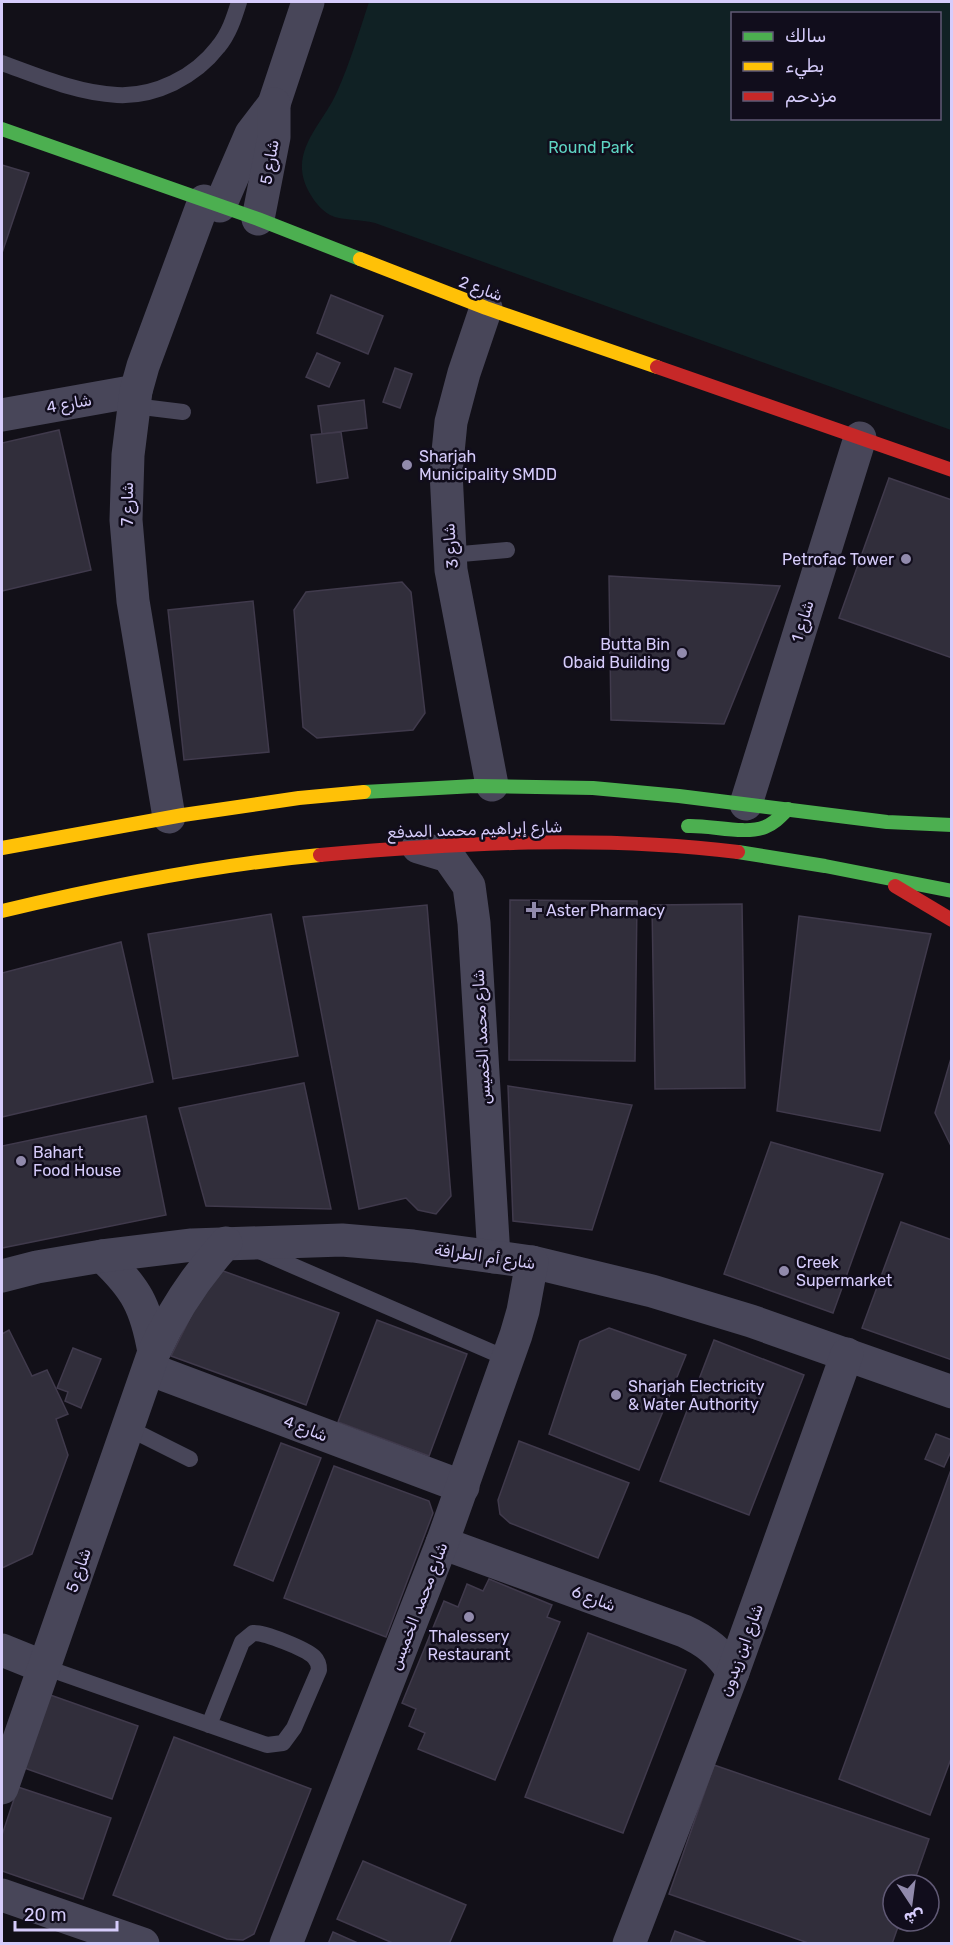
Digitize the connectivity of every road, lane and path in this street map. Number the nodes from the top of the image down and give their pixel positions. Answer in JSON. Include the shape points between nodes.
{"nodes":[{"id":1,"x":239,"y":2,"type":"edge"},
{"id":2,"x":309,"y":2,"type":"edge"},
{"id":3,"x":2,"y":63,"type":"edge"},
{"id":4,"x":274,"y":104,"type":"junction"},
{"id":5,"x":2,"y":129,"type":"edge"},
{"id":6,"x":212,"y":203,"type":"junction"},
{"id":7,"x":258,"y":219,"type":"junction"},
{"id":8,"x":486,"y":308,"type":"junction"},
{"id":9,"x":135,"y":398,"type":"junction"},
{"id":10,"x":183,"y":412,"type":"dead end"},
{"id":11,"x":2,"y":415,"type":"edge"},
{"id":12,"x":860,"y":438,"type":"junction"},
{"id":13,"x":951,"y":470,"type":"edge"},
{"id":14,"x":507,"y":550,"type":"dead end"},
{"id":15,"x":450,"y":555,"type":"junction"},
{"id":16,"x":492,"y":785,"type":"junction"},
{"id":17,"x":746,"y":804,"type":"junction"},
{"id":18,"x":788,"y":809,"type":"junction"},
{"id":19,"x":169,"y":817,"type":"junction"},
{"id":20,"x":951,"y":825,"type":"edge"},
{"id":21,"x":649,"y":844,"type":"junction"},
{"id":22,"x":418,"y":847,"type":"junction"},
{"id":23,"x":2,"y":848,"type":"edge"},
{"id":24,"x":884,"y":878,"type":"junction"},
{"id":25,"x":951,"y":891,"type":"edge"},
{"id":26,"x":2,"y":911,"type":"edge"},
{"id":27,"x":951,"y":920,"type":"edge"},
{"id":28,"x":232,"y":1242,"type":"junction"},
{"id":29,"x":102,"y":1256,"type":"junction"},
{"id":30,"x":494,"y":1257,"type":"junction"},
{"id":31,"x":532,"y":1262,"type":"junction"},
{"id":32,"x":2,"y":1276,"type":"edge"},
{"id":33,"x":848,"y":1354,"type":"junction"},
{"id":34,"x":508,"y":1359,"type":"junction"},
{"id":35,"x":152,"y":1361,"type":"junction"},
{"id":36,"x":951,"y":1392,"type":"edge"},
{"id":37,"x":128,"y":1428,"type":"junction"},
{"id":38,"x":190,"y":1459,"type":"dead end"},
{"id":39,"x":463,"y":1487,"type":"junction"},
{"id":40,"x":442,"y":1543,"type":"junction"},
{"id":41,"x":2,"y":1650,"type":"edge"},
{"id":42,"x":44,"y":1667,"type":"junction"},
{"id":43,"x":733,"y":1672,"type":"junction"},
{"id":44,"x":209,"y":1725,"type":"junction"},
{"id":45,"x":2,"y":1788,"type":"edge"},
{"id":46,"x":2,"y":1895,"type":"edge"},
{"id":47,"x":143,"y":1944,"type":"edge"},
{"id":48,"x":286,"y":1944,"type":"edge"},
{"id":49,"x":629,"y":1944,"type":"edge"}],
"edges":[{"from":1,"to":3,"type":"lane","via":[[232,25],[200,66],[180,80],[149,92],[118,95],[87,91]]},
{"from":2,"to":4,"type":"street","name":"شارع 5"},
{"from":4,"to":6,"type":"street","name":"شارع 5"},
{"from":4,"to":7,"type":"street","name":"شارع 5","via":[[274,137]]},
{"from":5,"to":6,"type":"main road","name":"شارع 2"},
{"from":6,"to":7,"type":"main road","name":"شارع 2"},
{"from":6,"to":9,"type":"street","name":"شارع 7","via":[[143,366]]},
{"from":7,"to":8,"type":"main road","name":"شارع 2"},
{"from":8,"to":12,"type":"main road","name":"شارع 2"},
{"from":8,"to":15,"type":"street","name":"شارع 3","via":[[451,422],[446,472]]},
{"from":9,"to":10,"type":"lane"},
{"from":9,"to":11,"type":"street","name":"شارع 4"},
{"from":9,"to":19,"type":"street","name":"شارع 7","via":[[126,520],[130,584]]},
{"from":12,"to":13,"type":"main road","name":"شارع 2"},
{"from":12,"to":17,"type":"street","name":"شارع 1"},
{"from":14,"to":15,"type":"lane"},
{"from":15,"to":16,"type":"street","name":"شارع 3"},
{"from":16,"to":17,"type":"main road","via":[[590,788]]},
{"from":16,"to":19,"type":"main road","via":[[290,798]]},
{"from":17,"to":18,"type":"main road"},
{"from":18,"to":20,"type":"main road","via":[[907,824]]},
{"from":18,"to":21,"type":"main road","via":[[774,824],[755,830],[692,825],[669,831]]},
{"from":19,"to":23,"type":"main road"},
{"from":21,"to":22,"type":"main road","name":"شارع إبراهيم محمد المدفع"},
{"from":21,"to":24,"type":"main road","name":"شارع إبراهيم محمد المدفع","via":[[757,854]]},
{"from":22,"to":26,"type":"main road","name":"شارع إبراهيم محمد المدفع","via":[[202,869]]},
{"from":22,"to":30,"type":"street","name":"شارع محمد الخميس","via":[[448,855],[469,886]]},
{"from":24,"to":25,"type":"main road","name":"شارع إبراهيم محمد المدفع"},
{"from":24,"to":27,"type":"main road"},
{"from":28,"to":29,"type":"street","name":"شارع أم الطرافة"},
{"from":28,"to":30,"type":"street","name":"شارع أم الطرافة","via":[[342,1240]]},
{"from":28,"to":34,"type":"lane"},
{"from":28,"to":35,"type":"street","name":"شارع 5","via":[[192,1283]]},
{"from":29,"to":32,"type":"street","name":"شارع أم الطرافة"},
{"from":29,"to":35,"type":"street","name":"شارع 5","via":[[123,1275],[139,1298],[150,1324]]},
{"from":30,"to":31,"type":"street","name":"شارع أم الطرافة"},
{"from":31,"to":33,"type":"street","name":"شارع أم الطرافة","via":[[675,1298]]},
{"from":31,"to":34,"type":"street","name":"شارع محمد الخميس","via":[[523,1311]]},
{"from":33,"to":36,"type":"street","name":"شارع أم الطرافة"},
{"from":33,"to":43,"type":"street","name":"شارع ابن زيدون"},
{"from":34,"to":39,"type":"street","name":"شارع محمد الخميس"},
{"from":35,"to":37,"type":"street","name":"شارع 5"},
{"from":35,"to":39,"type":"street","name":"شارع 4"},
{"from":37,"to":38,"type":"lane"},
{"from":37,"to":42,"type":"street","name":"شارع 5"},
{"from":39,"to":40,"type":"street","name":"شارع محمد الخميس"},
{"from":40,"to":43,"type":"street","name":"شارع 6","via":[[684,1631],[713,1647]]},
{"from":40,"to":48,"type":"street","name":"شارع محمد الخميس"},
{"from":41,"to":42,"type":"street"},
{"from":42,"to":44,"type":"lane"},
{"from":42,"to":45,"type":"street","name":"شارع 5"},
{"from":43,"to":49,"type":"street","name":"شارع ابن زيدون"},
{"from":44,"to":44,"type":"lane","via":[[267,1745],[283,1743],[294,1728],[319,1664],[310,1654],[260,1632],[253,1633],[242,1641]]},
{"from":46,"to":47,"type":"street"}]}
